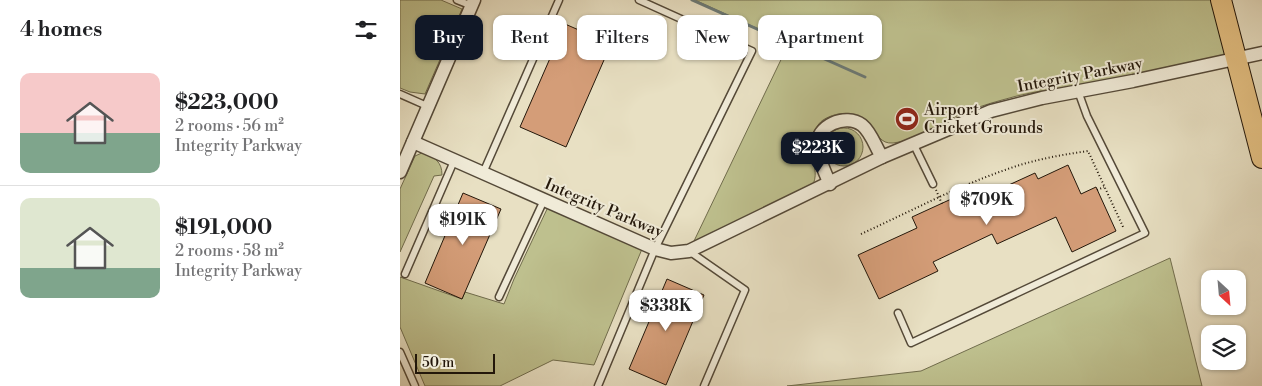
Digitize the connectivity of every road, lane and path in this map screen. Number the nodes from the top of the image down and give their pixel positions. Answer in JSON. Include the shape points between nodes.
{"nodes":[{"id":1,"x":457,"y":0,"type":"edge"},
{"id":2,"x":559,"y":0,"type":"edge"},
{"id":3,"x":639,"y":0,"type":"edge"},
{"id":4,"x":1222,"y":0,"type":"edge"},
{"id":5,"x":473,"y":3,"type":"edge"},
{"id":6,"x":1262,"y":53,"type":"edge"},
{"id":7,"x":1236,"y":59,"type":"junction"},
{"id":8,"x":1078,"y":91,"type":"junction"},
{"id":9,"x":400,"y":94,"type":"edge"},
{"id":10,"x":428,"y":106,"type":"junction"},
{"id":11,"x":413,"y":142,"type":"junction"},
{"id":12,"x":913,"y":143,"type":"junction"},
{"id":13,"x":882,"y":158,"type":"junction"},
{"id":14,"x":1262,"y":158,"type":"edge"},
{"id":15,"x":454,"y":161,"type":"junction"},
{"id":16,"x":400,"y":172,"type":"edge"},
{"id":17,"x":483,"y":173,"type":"junction"},
{"id":18,"x":830,"y":184,"type":"junction"},
{"id":19,"x":932,"y":184,"type":"joint"},
{"id":20,"x":1104,"y":187,"type":"junction"},
{"id":21,"x":1097,"y":190,"type":"dead end"},
{"id":22,"x":939,"y":198,"type":"junction"},
{"id":23,"x":544,"y":200,"type":"junction"},
{"id":24,"x":942,"y":204,"type":"dead end"},
{"id":25,"x":1124,"y":229,"type":"dead end"},
{"id":26,"x":862,"y":234,"type":"dead end"},
{"id":27,"x":655,"y":249,"type":"junction"},
{"id":28,"x":689,"y":251,"type":"junction"},
{"id":29,"x":405,"y":274,"type":"dead end"},
{"id":30,"x":499,"y":297,"type":"dead end"},
{"id":31,"x":898,"y":313,"type":"dead end"},
{"id":32,"x":400,"y":352,"type":"edge"},
{"id":33,"x":415,"y":386,"type":"edge"},
{"id":34,"x":598,"y":386,"type":"edge"},
{"id":35,"x":704,"y":386,"type":"edge"}],
"edges":[{"from":1,"to":5,"type":"lane"},
{"from":2,"to":17,"type":"lane"},
{"from":3,"to":27,"type":"lane","via":[[752,51]]},
{"from":4,"to":7,"type":"main road"},
{"from":5,"to":10,"type":"street"},
{"from":6,"to":7,"type":"street","name":"Integrity Parkway"},
{"from":7,"to":8,"type":"street","name":"Integrity Parkway"},
{"from":7,"to":14,"type":"main road"},
{"from":8,"to":12,"type":"street","name":"Integrity Parkway","via":[[991,111]]},
{"from":8,"to":31,"type":"lane","via":[[1145,234],[911,343]]},
{"from":9,"to":10,"type":"lane"},
{"from":10,"to":11,"type":"street"},
{"from":11,"to":15,"type":"street","name":"Integrity Parkway"},
{"from":11,"to":16,"type":"street"},
{"from":12,"to":13,"type":"street","name":"Integrity Parkway"},
{"from":12,"to":19,"type":"lane"},
{"from":13,"to":18,"type":"street","name":"Integrity Parkway"},
{"from":13,"to":18,"type":"street","via":[[864,126],[854,120],[830,125],[821,132],[817,146]]},
{"from":15,"to":17,"type":"street","name":"Integrity Parkway"},
{"from":15,"to":29,"type":"lane"},
{"from":17,"to":23,"type":"street","name":"Integrity Parkway"},
{"from":18,"to":28,"type":"street","name":"Integrity Parkway"},
{"from":19,"to":22,"type":"path"},
{"from":20,"to":21,"type":"path"},
{"from":20,"to":22,"type":"path","via":[[1088,151],[1007,169]]},
{"from":20,"to":25,"type":"path"},
{"from":22,"to":24,"type":"path"},
{"from":22,"to":26,"type":"path"},
{"from":23,"to":27,"type":"street","name":"Integrity Parkway"},
{"from":23,"to":30,"type":"lane"},
{"from":27,"to":28,"type":"street","name":"Integrity Parkway","via":[[671,253]]},
{"from":27,"to":34,"type":"lane"},
{"from":28,"to":35,"type":"lane","via":[[745,290]]},
{"from":32,"to":33,"type":"lane"}]}
